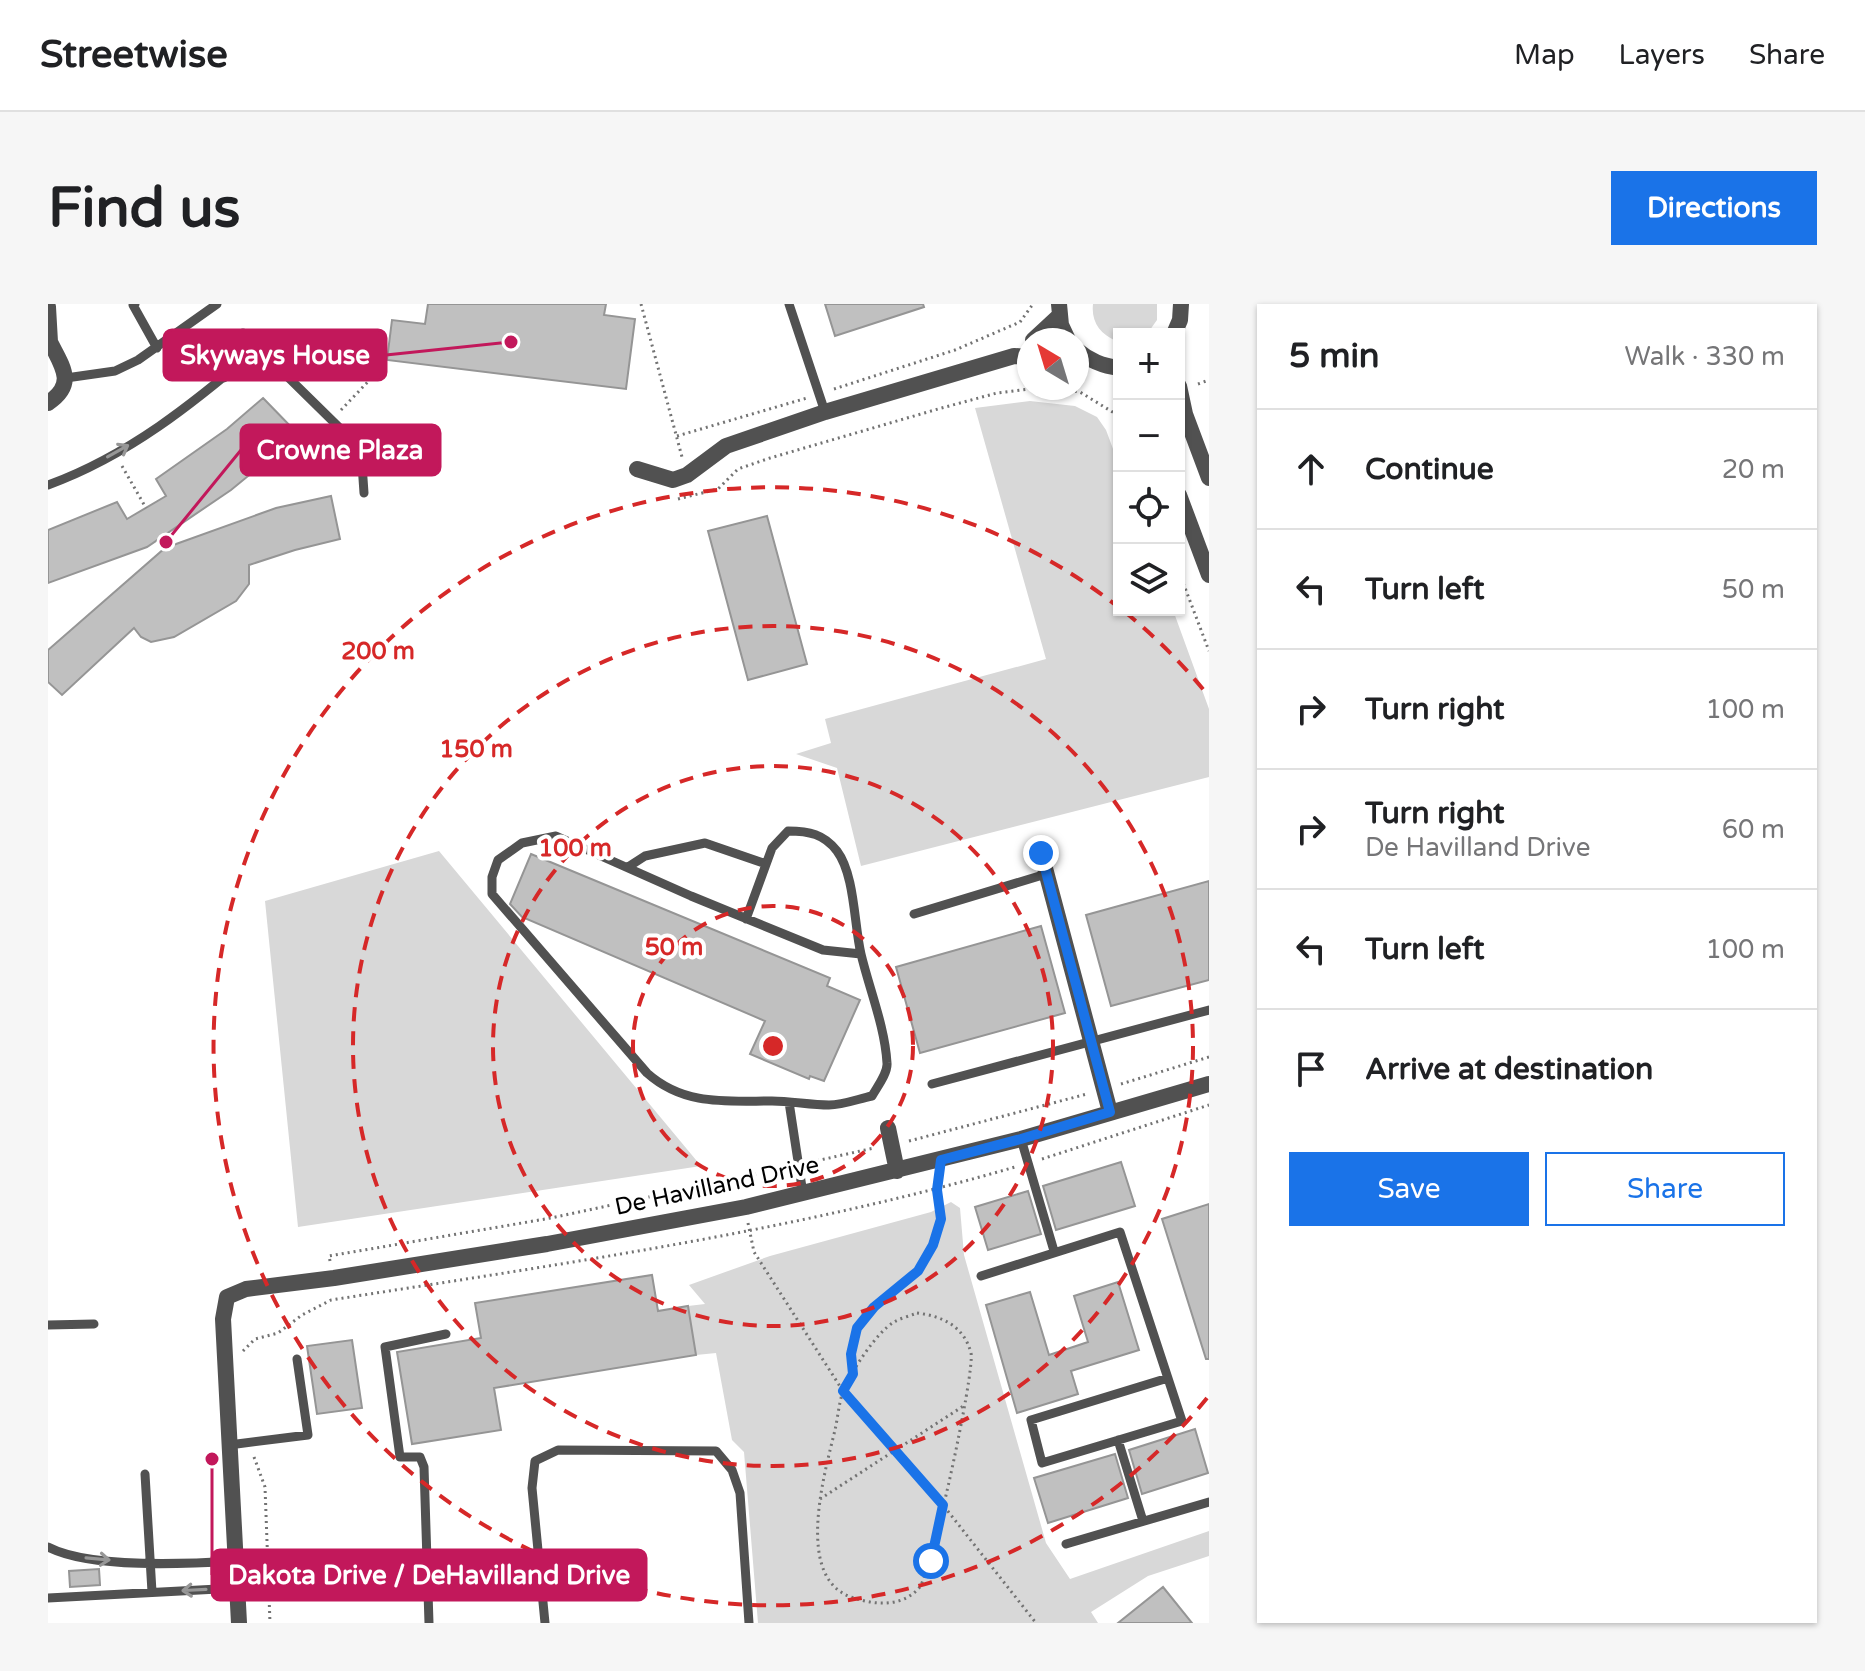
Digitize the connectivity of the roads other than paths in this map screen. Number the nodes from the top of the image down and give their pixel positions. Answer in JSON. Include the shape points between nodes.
{"nodes":[{"id":1,"x":135,"y":304,"type":"edge"},
{"id":2,"x":217,"y":304,"type":"edge"},
{"id":3,"x":789,"y":304,"type":"edge"},
{"id":4,"x":1196,"y":304,"type":"edge"},
{"id":5,"x":48,"y":307,"type":"edge"},
{"id":6,"x":1059,"y":309,"type":"edge"},
{"id":7,"x":1178,"y":319,"type":"edge"},
{"id":8,"x":1043,"y":328,"type":"edge"},
{"id":9,"x":182,"y":331,"type":"junction"},
{"id":10,"x":243,"y":333,"type":"dead end"},
{"id":11,"x":49,"y":340,"type":"edge"},
{"id":12,"x":157,"y":348,"type":"junction"},
{"id":13,"x":257,"y":349,"type":"junction"},
{"id":14,"x":1017,"y":357,"type":"edge"},
{"id":15,"x":1089,"y":360,"type":"edge"},
{"id":16,"x":1113,"y":367,"type":"edge"},
{"id":17,"x":66,"y":378,"type":"junction"},
{"id":18,"x":224,"y":378,"type":"junction"},
{"id":19,"x":1182,"y":400,"type":"edge"},
{"id":20,"x":48,"y":403,"type":"edge"},
{"id":21,"x":825,"y":412,"type":"junction"},
{"id":22,"x":637,"y":469,"type":"dead end"},
{"id":23,"x":1209,"y":478,"type":"edge"},
{"id":24,"x":48,"y":485,"type":"edge"},
{"id":25,"x":364,"y":493,"type":"dead end"},
{"id":26,"x":1185,"y":511,"type":"edge"},
{"id":27,"x":1209,"y":575,"type":"edge"},
{"id":28,"x":1041,"y":853,"type":"dead end"},
{"id":29,"x":766,"y":864,"type":"junction"},
{"id":30,"x":628,"y":867,"type":"junction"},
{"id":31,"x":1046,"y":874,"type":"junction"},
{"id":32,"x":914,"y":914,"type":"dead end"},
{"id":33,"x":746,"y":919,"type":"junction"},
{"id":34,"x":861,"y":954,"type":"junction"},
{"id":35,"x":1209,"y":1010,"type":"edge"},
{"id":36,"x":1092,"y":1042,"type":"junction"},
{"id":37,"x":932,"y":1084,"type":"dead end"},
{"id":38,"x":1209,"y":1084,"type":"edge"},
{"id":39,"x":789,"y":1102,"type":"junction"},
{"id":40,"x":1110,"y":1112,"type":"junction"},
{"id":41,"x":890,"y":1136,"type":"road end"},
{"id":42,"x":1021,"y":1139,"type":"junction"},
{"id":43,"x":897,"y":1171,"type":"junction"},
{"id":44,"x":803,"y":1194,"type":"junction"},
{"id":45,"x":1054,"y":1251,"type":"junction"},
{"id":46,"x":981,"y":1276,"type":"dead end"},
{"id":47,"x":94,"y":1324,"type":"dead end"},
{"id":48,"x":48,"y":1325,"type":"edge"},
{"id":49,"x":446,"y":1334,"type":"dead end"},
{"id":50,"x":297,"y":1359,"type":"dead end"},
{"id":51,"x":1168,"y":1378,"type":"junction"},
{"id":52,"x":1118,"y":1440,"type":"junction"},
{"id":53,"x":229,"y":1445,"type":"junction"},
{"id":54,"x":145,"y":1474,"type":"dead end"},
{"id":55,"x":1209,"y":1502,"type":"edge"},
{"id":56,"x":1143,"y":1521,"type":"junction"},
{"id":57,"x":1066,"y":1544,"type":"dead end"},
{"id":58,"x":48,"y":1547,"type":"edge"},
{"id":59,"x":235,"y":1561,"type":"junction"},
{"id":60,"x":150,"y":1563,"type":"junction"},
{"id":61,"x":237,"y":1588,"type":"junction"},
{"id":62,"x":152,"y":1592,"type":"junction"},
{"id":63,"x":48,"y":1598,"type":"edge"},
{"id":64,"x":239,"y":1623,"type":"edge"},
{"id":65,"x":429,"y":1623,"type":"edge"},
{"id":66,"x":545,"y":1623,"type":"edge"},
{"id":67,"x":749,"y":1623,"type":"edge"}],
"edges":[{"from":1,"to":12,"type":"lane"},
{"from":2,"to":9,"type":"lane"},
{"from":3,"to":21,"type":"lane"},
{"from":4,"to":7,"type":"street"},
{"from":5,"to":11,"type":"street"},
{"from":6,"to":8,"type":"street"},
{"from":9,"to":12,"type":"lane"},
{"from":9,"to":18,"type":"lane"},
{"from":10,"to":13,"type":"lane"},
{"from":11,"to":17,"type":"street"},
{"from":12,"to":17,"type":"lane","via":[[115,371]]},
{"from":13,"to":18,"type":"lane"},
{"from":13,"to":25,"type":"lane","via":[[355,443]]},
{"from":14,"to":21,"type":"street"},
{"from":15,"to":16,"type":"street"},
{"from":17,"to":20,"type":"street","via":[[65,388]]},
{"from":24,"to":18,"type":"lane","one_way":true,"via":[[115,453]]},
{"from":19,"to":23,"type":"street"},
{"from":21,"to":22,"type":"street","via":[[726,446],[673,480]]},
{"from":26,"to":27,"type":"street"},
{"from":28,"to":31,"type":"street"},
{"from":29,"to":30,"type":"lane","via":[[705,843],[645,856]]},
{"from":29,"to":33,"type":"lane"},
{"from":29,"to":34,"type":"lane","via":[[788,831],[810,831],[826,840],[839,853],[848,877]]},
{"from":30,"to":33,"type":"lane"},
{"from":30,"to":39,"type":"lane","via":[[556,836],[522,843],[498,860],[492,894],[664,1088],[720,1102]]},
{"from":31,"to":32,"type":"lane"},
{"from":31,"to":36,"type":"street"},
{"from":33,"to":34,"type":"lane","via":[[823,950]]},
{"from":34,"to":39,"type":"lane","via":[[888,1066],[872,1096],[832,1105]]},
{"from":35,"to":36,"type":"lane"},
{"from":36,"to":37,"type":"lane"},
{"from":36,"to":40,"type":"street"},
{"from":38,"to":40,"type":"street","name":"De Havilland Drive"},
{"from":39,"to":44,"type":"lane"},
{"from":40,"to":42,"type":"street","name":"De Havilland Drive"},
{"from":41,"to":43,"type":"street"},
{"from":42,"to":43,"type":"street","name":"De Havilland Drive"},
{"from":42,"to":45,"type":"lane"},
{"from":43,"to":44,"type":"street","name":"De Havilland Drive"},
{"from":44,"to":53,"type":"street","name":"De Havilland Drive","via":[[532,1246],[246,1289],[227,1297],[223,1319]]},
{"from":45,"to":46,"type":"lane"},
{"from":45,"to":51,"type":"lane","via":[[1120,1232]]},
{"from":47,"to":48,"type":"lane"},
{"from":49,"to":65,"type":"lane","via":[[385,1347],[400,1457],[420,1457],[424,1467]]},
{"from":50,"to":53,"type":"lane","via":[[308,1435]]},
{"from":51,"to":52,"type":"lane","via":[[1182,1421]]},
{"from":51,"to":52,"type":"lane","via":[[1031,1420],[1042,1463]]},
{"from":52,"to":56,"type":"lane"},
{"from":53,"to":59,"type":"street"},
{"from":54,"to":60,"type":"lane"},
{"from":55,"to":56,"type":"lane"},
{"from":56,"to":57,"type":"lane"},
{"from":58,"to":60,"type":"lane","one_way":true,"via":[[74,1557]]},
{"from":59,"to":60,"type":"lane"},
{"from":59,"to":61,"type":"street"},
{"from":60,"to":62,"type":"lane"},
{"from":61,"to":62,"type":"lane","one_way":true},
{"from":61,"to":64,"type":"street"},
{"from":62,"to":63,"type":"lane"},
{"from":66,"to":67,"type":"lane","via":[[532,1488],[535,1461],[558,1450],[716,1451],[732,1470],[740,1493]]}]}
